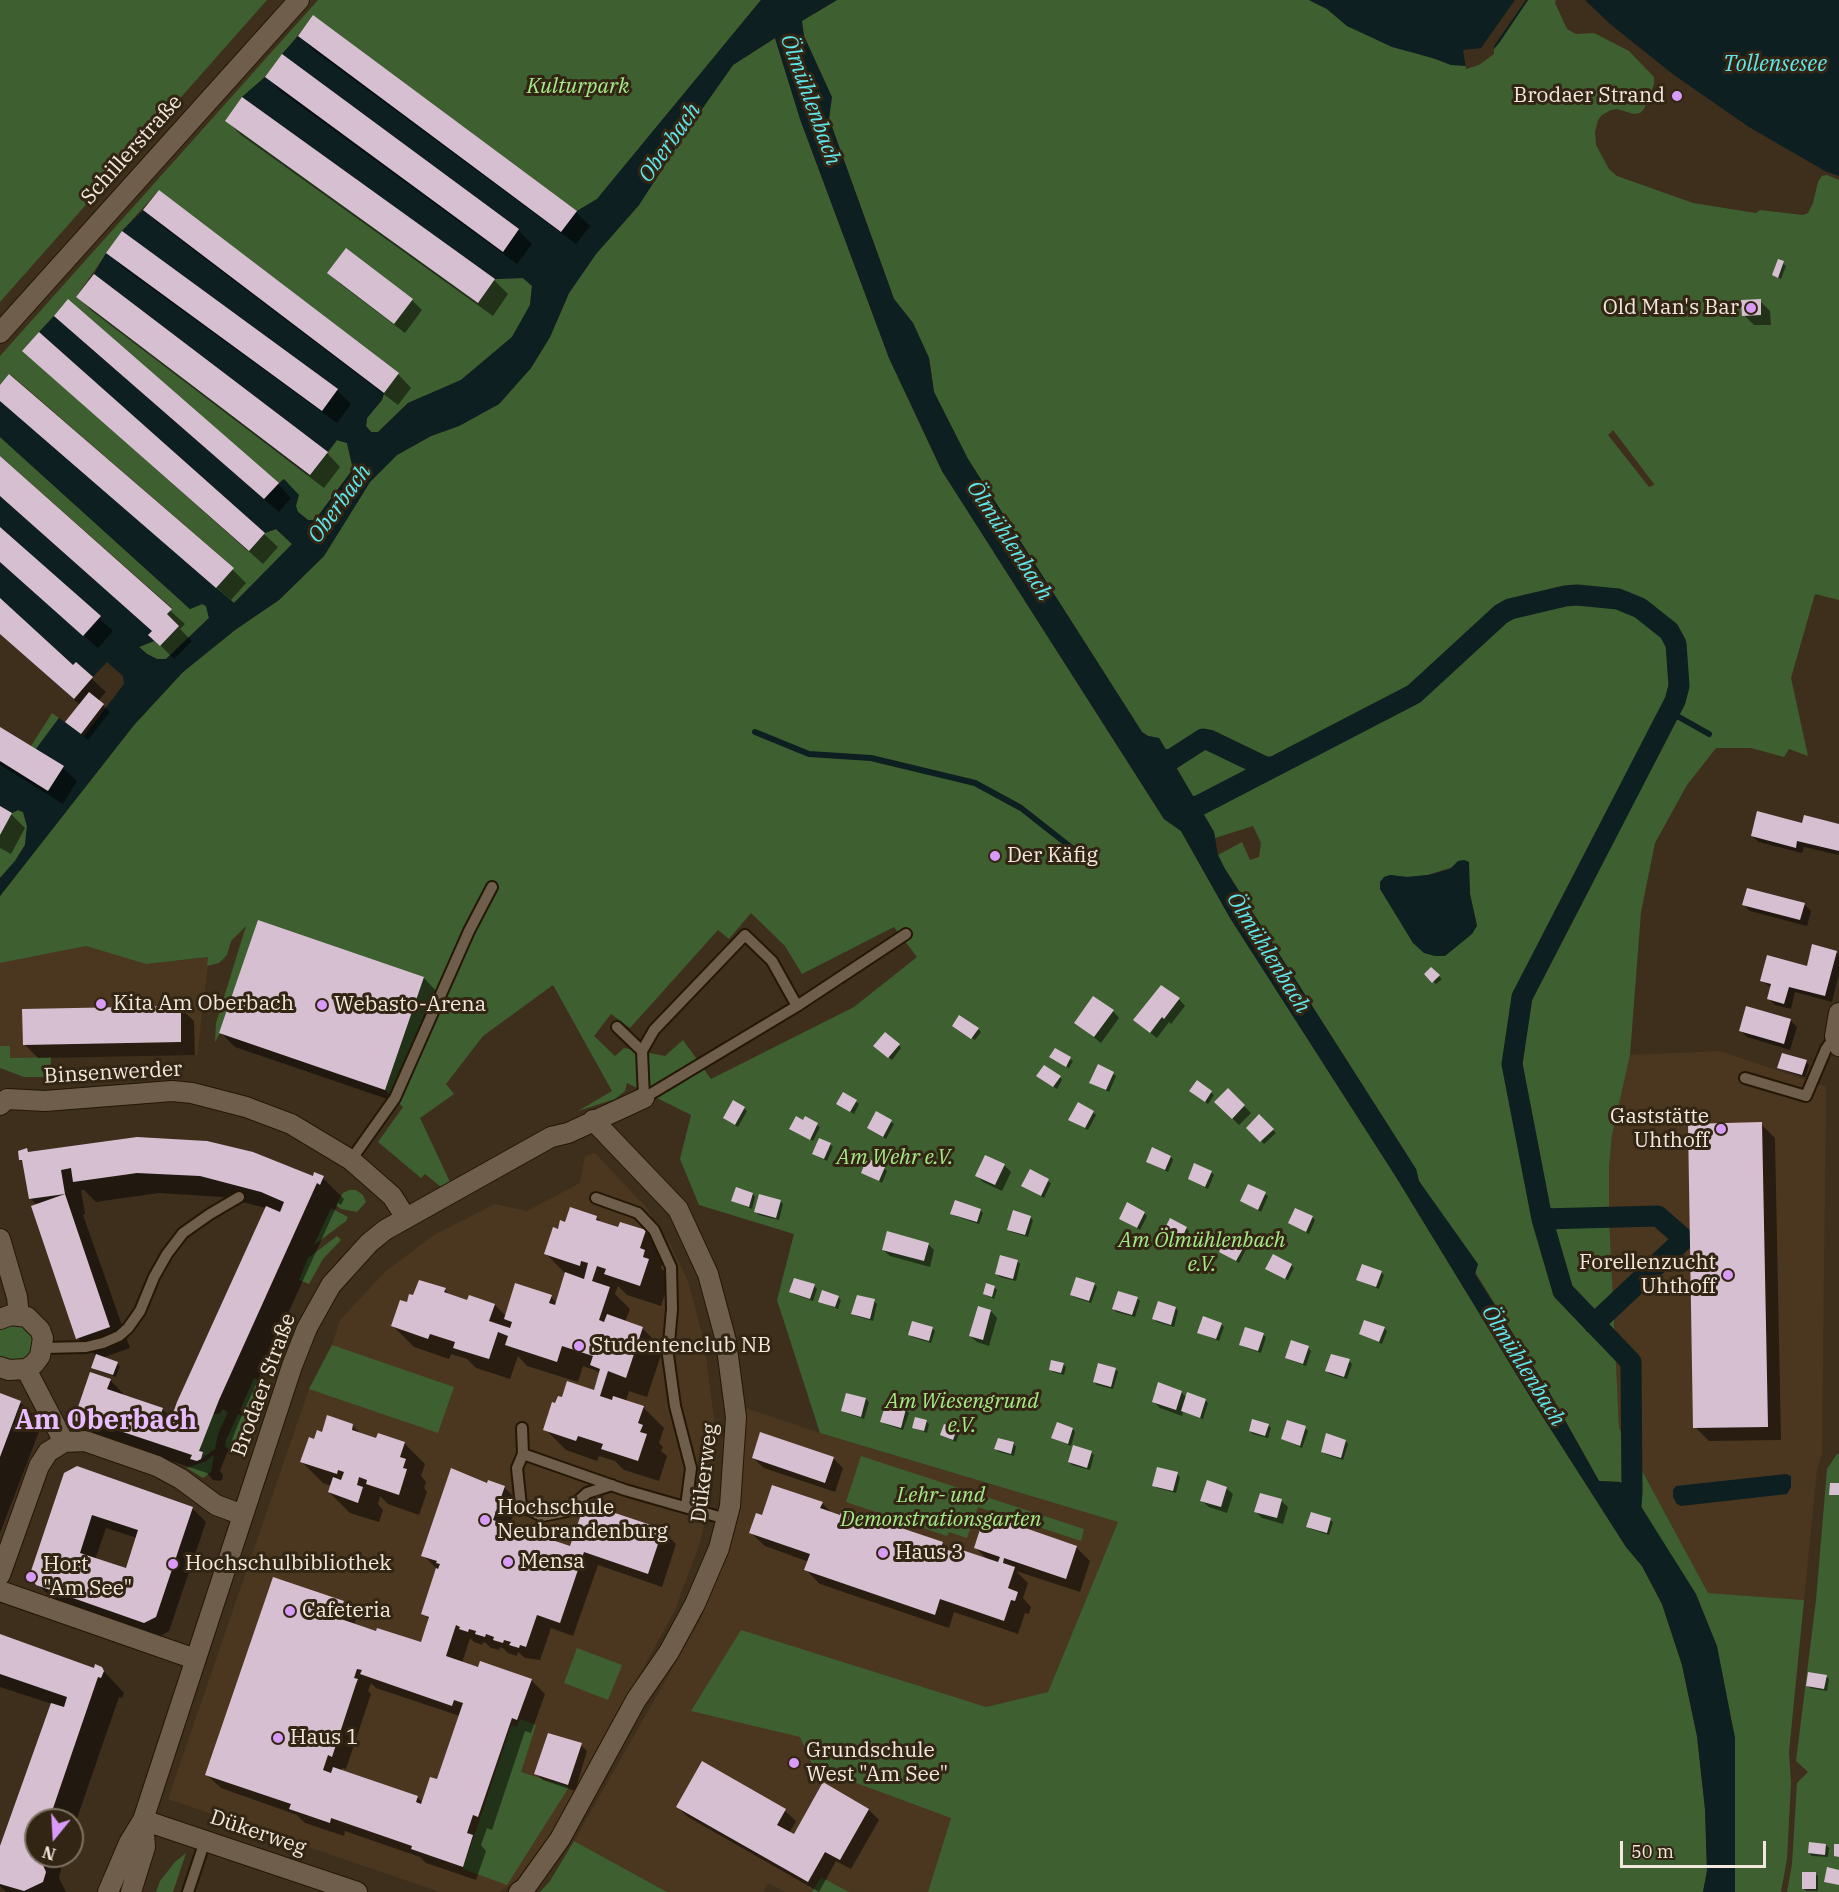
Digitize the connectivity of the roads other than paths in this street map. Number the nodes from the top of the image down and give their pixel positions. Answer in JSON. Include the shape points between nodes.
{"nodes":[{"id":1,"x":299,"y":0,"type":"edge"},
{"id":2,"x":0,"y":333,"type":"edge"},
{"id":3,"x":492,"y":887,"type":"dead end"},
{"id":4,"x":906,"y":934,"type":"dead end"},
{"id":5,"x":797,"y":1006,"type":"junction"},
{"id":6,"x":1839,"y":1013,"type":"edge"},
{"id":7,"x":617,"y":1027,"type":"dead end"},
{"id":8,"x":1837,"y":1041,"type":"edge"},
{"id":9,"x":642,"y":1051,"type":"junction"},
{"id":10,"x":1745,"y":1078,"type":"dead end"},
{"id":11,"x":644,"y":1098,"type":"junction"},
{"id":12,"x":0,"y":1106,"type":"edge"},
{"id":13,"x":593,"y":1120,"type":"junction"},
{"id":14,"x":351,"y":1160,"type":"junction"},
{"id":15,"x":239,"y":1197,"type":"dead end"},
{"id":16,"x":596,"y":1198,"type":"dead end"},
{"id":17,"x":406,"y":1218,"type":"junction"},
{"id":18,"x":0,"y":1239,"type":"edge"},
{"id":19,"x":9,"y":1317,"type":"edge"},
{"id":20,"x":43,"y":1348,"type":"junction"},
{"id":21,"x":0,"y":1367,"type":"edge"},
{"id":22,"x":26,"y":1369,"type":"junction"},
{"id":23,"x":522,"y":1428,"type":"dead end"},
{"id":24,"x":64,"y":1442,"type":"junction"},
{"id":25,"x":523,"y":1454,"type":"junction"},
{"id":26,"x":612,"y":1485,"type":"junction"},
{"id":27,"x":686,"y":1508,"type":"junction"},
{"id":28,"x":243,"y":1515,"type":"junction"},
{"id":29,"x":726,"y":1519,"type":"junction"},
{"id":30,"x":0,"y":1575,"type":"edge"},
{"id":31,"x":0,"y":1591,"type":"edge"},
{"id":32,"x":195,"y":1659,"type":"junction"},
{"id":33,"x":143,"y":1820,"type":"junction"},
{"id":34,"x":205,"y":1841,"type":"junction"},
{"id":35,"x":108,"y":1892,"type":"edge"},
{"id":36,"x":131,"y":1892,"type":"edge"},
{"id":37,"x":188,"y":1892,"type":"edge"},
{"id":38,"x":357,"y":1892,"type":"edge"},
{"id":39,"x":519,"y":1892,"type":"edge"}],
"edges":[{"from":1,"to":2,"type":"street","name":"Schillerstraße"},
{"from":3,"to":14,"type":"lane","via":[[395,1098]]},
{"from":4,"to":5,"type":"lane"},
{"from":5,"to":9,"type":"lane","via":[[772,961],[745,935],[654,1030]]},
{"from":5,"to":11,"type":"lane"},
{"from":6,"to":8,"type":"street"},
{"from":7,"to":9,"type":"lane"},
{"from":8,"to":10,"type":"lane","via":[[1826,1049],[1806,1096]]},
{"from":9,"to":11,"type":"lane"},
{"from":11,"to":13,"type":"street","name":"Brodaer Straße"},
{"from":12,"to":14,"type":"street","name":"Binsenwerder","via":[[7,1099],[45,1101],[172,1091],[192,1093],[291,1124]]},
{"from":13,"to":17,"type":"street","name":"Brodaer Straße","via":[[551,1137]]},
{"from":13,"to":29,"type":"street","name":"Dükerweg","via":[[678,1209],[708,1274],[726,1341],[736,1417]]},
{"from":14,"to":17,"type":"street","name":"Binsenwerder","via":[[392,1196]]},
{"from":15,"to":20,"type":"lane","via":[[183,1233],[163,1262],[140,1311],[119,1336],[86,1347]]},
{"from":16,"to":27,"type":"lane","via":[[638,1213],[654,1230],[671,1267],[668,1354],[690,1468]]},
{"from":17,"to":28,"type":"street","name":"Brodaer Straße","via":[[369,1243],[341,1273],[307,1328]]},
{"from":18,"to":19,"type":"street","via":[[17,1297]]},
{"from":19,"to":20,"type":"street","via":[[27,1317],[40,1330]]},
{"from":20,"to":22,"type":"street"},
{"from":21,"to":22,"type":"street"},
{"from":22,"to":24,"type":"street"},
{"from":23,"to":25,"type":"lane"},
{"from":24,"to":28,"type":"street","via":[[85,1441],[157,1467],[216,1505]]},
{"from":24,"to":30,"type":"street","via":[[48,1452],[39,1466]]},
{"from":25,"to":26,"type":"lane"},
{"from":25,"to":26,"type":"lane","via":[[517,1468],[521,1506],[542,1516],[567,1511],[587,1493]]},
{"from":26,"to":27,"type":"lane"},
{"from":27,"to":29,"type":"lane"},
{"from":28,"to":32,"type":"street","name":"Brodaer Straße"},
{"from":29,"to":39,"type":"street","name":"Dükerweg","via":[[719,1548],[695,1604],[669,1652],[636,1700],[560,1839]]},
{"from":31,"to":32,"type":"street"},
{"from":32,"to":33,"type":"street","name":"Brodaer Straße"},
{"from":33,"to":34,"type":"street","name":"Dükerweg"},
{"from":33,"to":35,"type":"street","name":"Brodaer Straße"},
{"from":33,"to":36,"type":"street","name":"Brodaer Straße","via":[[145,1847]]},
{"from":34,"to":37,"type":"lane"},
{"from":34,"to":38,"type":"street","name":"Dükerweg"}]}
